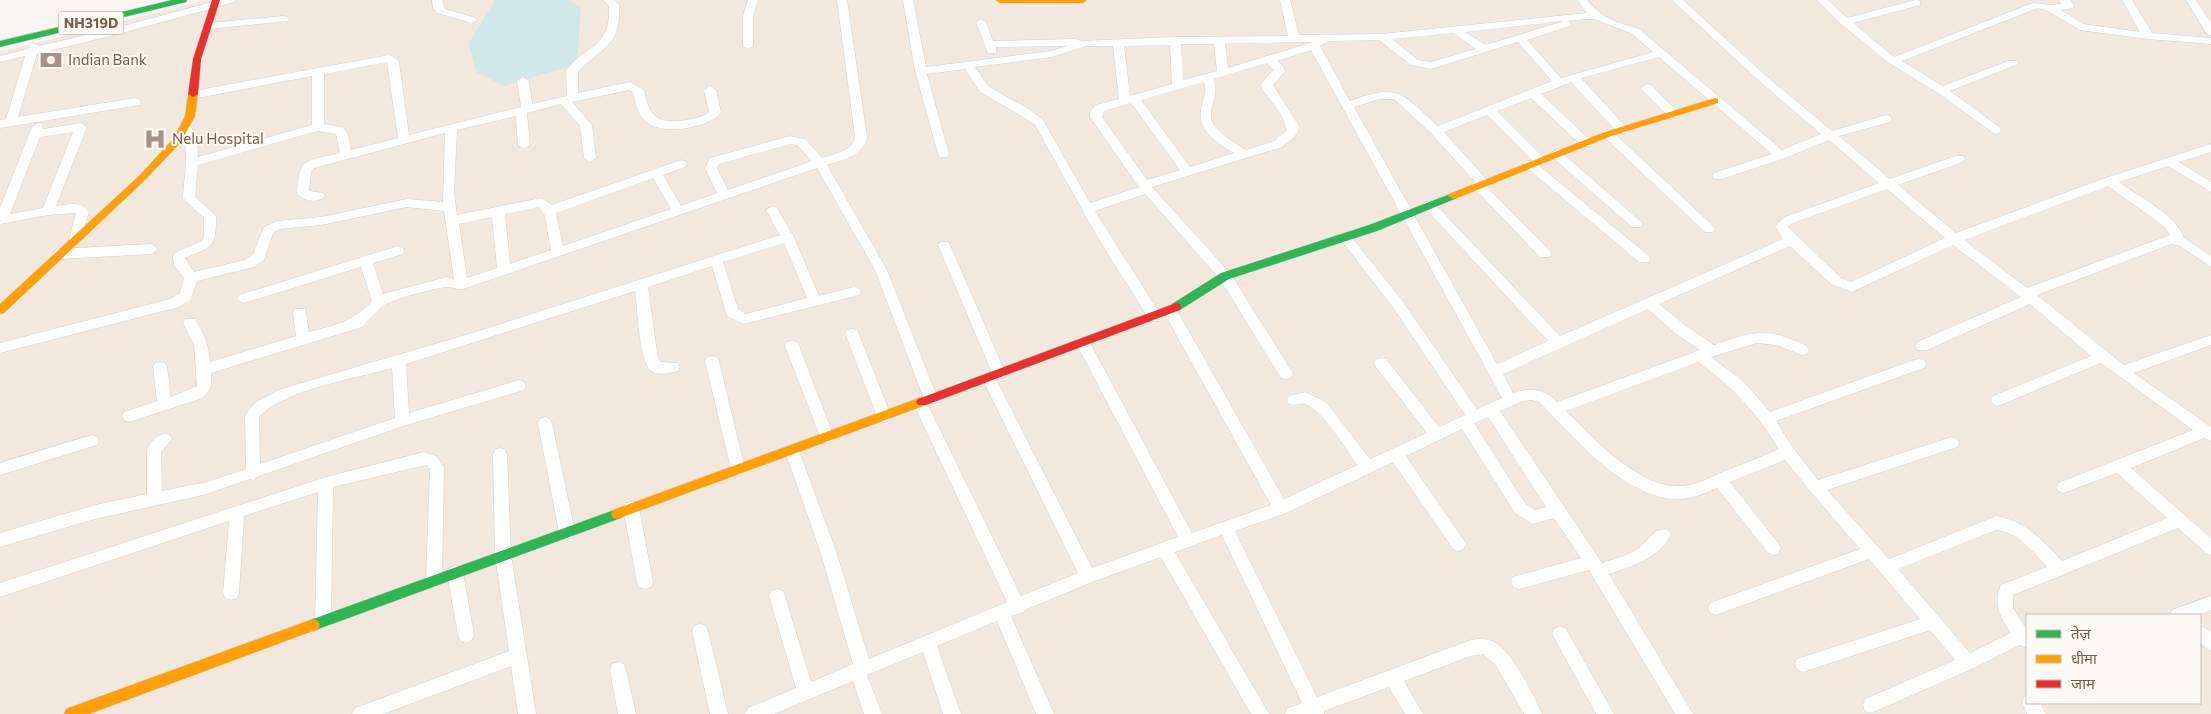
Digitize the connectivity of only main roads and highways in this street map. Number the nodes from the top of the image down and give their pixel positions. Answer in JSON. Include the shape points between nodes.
{"nodes":[{"id":1,"x":148,"y":0,"type":"edge"},
{"id":2,"x":183,"y":0,"type":"edge"},
{"id":3,"x":1000,"y":0,"type":"edge"},
{"id":4,"x":1007,"y":0,"type":"edge"},
{"id":5,"x":1083,"y":0,"type":"edge"},
{"id":6,"x":216,"y":2,"type":"edge"},
{"id":7,"x":0,"y":35,"type":"edge"},
{"id":8,"x":0,"y":44,"type":"edge"},
{"id":9,"x":1715,"y":101,"type":"road end"},
{"id":10,"x":0,"y":310,"type":"edge"},
{"id":11,"x":71,"y":714,"type":"edge"}],
"edges":[{"from":1,"to":7,"type":"main road","number":"NH319D"},
{"from":2,"to":8,"type":"main road","number":"NH319D"},
{"from":3,"to":4,"type":"main road"},
{"from":4,"to":5,"type":"main road"},
{"from":6,"to":10,"type":"main road","via":[[197,59],[190,116],[169,151]]},
{"from":9,"to":11,"type":"main road","via":[[1608,134],[1344,237],[1225,276],[1170,311]]}]}
